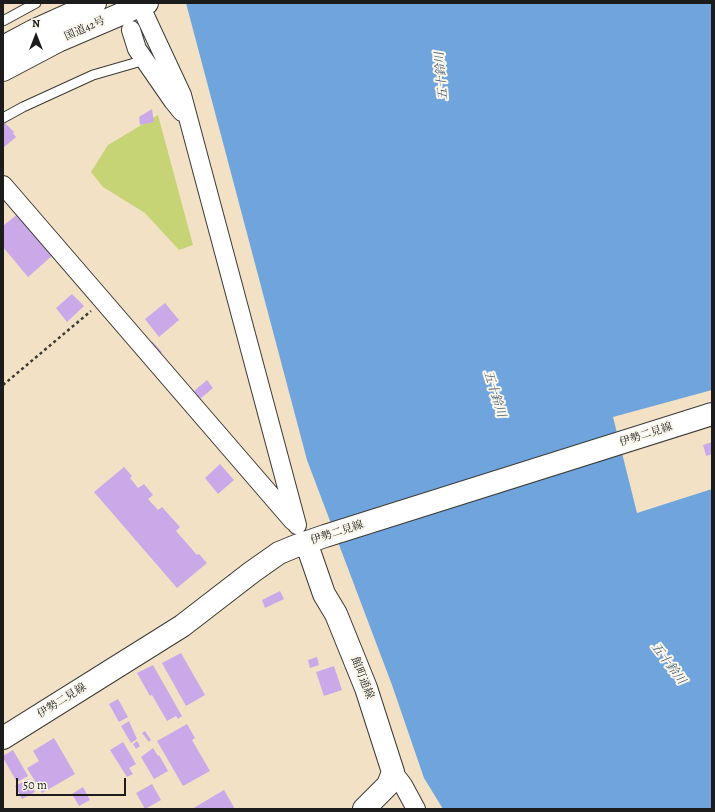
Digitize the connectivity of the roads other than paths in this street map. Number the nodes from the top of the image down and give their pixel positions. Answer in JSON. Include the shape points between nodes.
{"nodes":[{"id":1,"x":36,"y":3,"type":"edge"},
{"id":2,"x":95,"y":3,"type":"edge"},
{"id":3,"x":144,"y":4,"type":"edge"},
{"id":4,"x":3,"y":21,"type":"edge"},
{"id":5,"x":131,"y":30,"type":"dead end"},
{"id":6,"x":3,"y":48,"type":"edge"},
{"id":7,"x":145,"y":60,"type":"junction"},
{"id":8,"x":3,"y":70,"type":"edge"},
{"id":9,"x":3,"y":118,"type":"edge"},
{"id":10,"x":189,"y":121,"type":"junction"},
{"id":11,"x":3,"y":185,"type":"edge"},
{"id":12,"x":712,"y":414,"type":"edge"},
{"id":13,"x":309,"y":534,"type":"junction"},
{"id":14,"x":3,"y":738,"type":"edge"},
{"id":15,"x":393,"y":772,"type":"junction"},
{"id":16,"x":364,"y":809,"type":"edge"},
{"id":17,"x":416,"y":809,"type":"edge"}],
"edges":[{"from":1,"to":4,"type":"lane"},
{"from":2,"to":6,"type":"main road","name":"国道42号","via":[[33,31]]},
{"from":3,"to":8,"type":"main road","name":"国道42号","via":[[58,41]]},
{"from":3,"to":10,"type":"street","via":[[182,95]]},
{"from":5,"to":7,"type":"street","via":[[137,48]]},
{"from":7,"to":9,"type":"lane","via":[[94,75]]},
{"from":7,"to":10,"type":"street"},
{"from":10,"to":13,"type":"street"},
{"from":11,"to":13,"type":"street"},
{"from":12,"to":13,"type":"main road","name":"伊勢二見線"},
{"from":13,"to":14,"type":"main road","name":"伊勢二見線","via":[[252,572],[182,626]]},
{"from":13,"to":15,"type":"main road","name":"館町通線","via":[[324,594],[336,614],[366,688]]},
{"from":15,"to":16,"type":"main road","via":[[388,785]]},
{"from":15,"to":17,"type":"street"}]}
